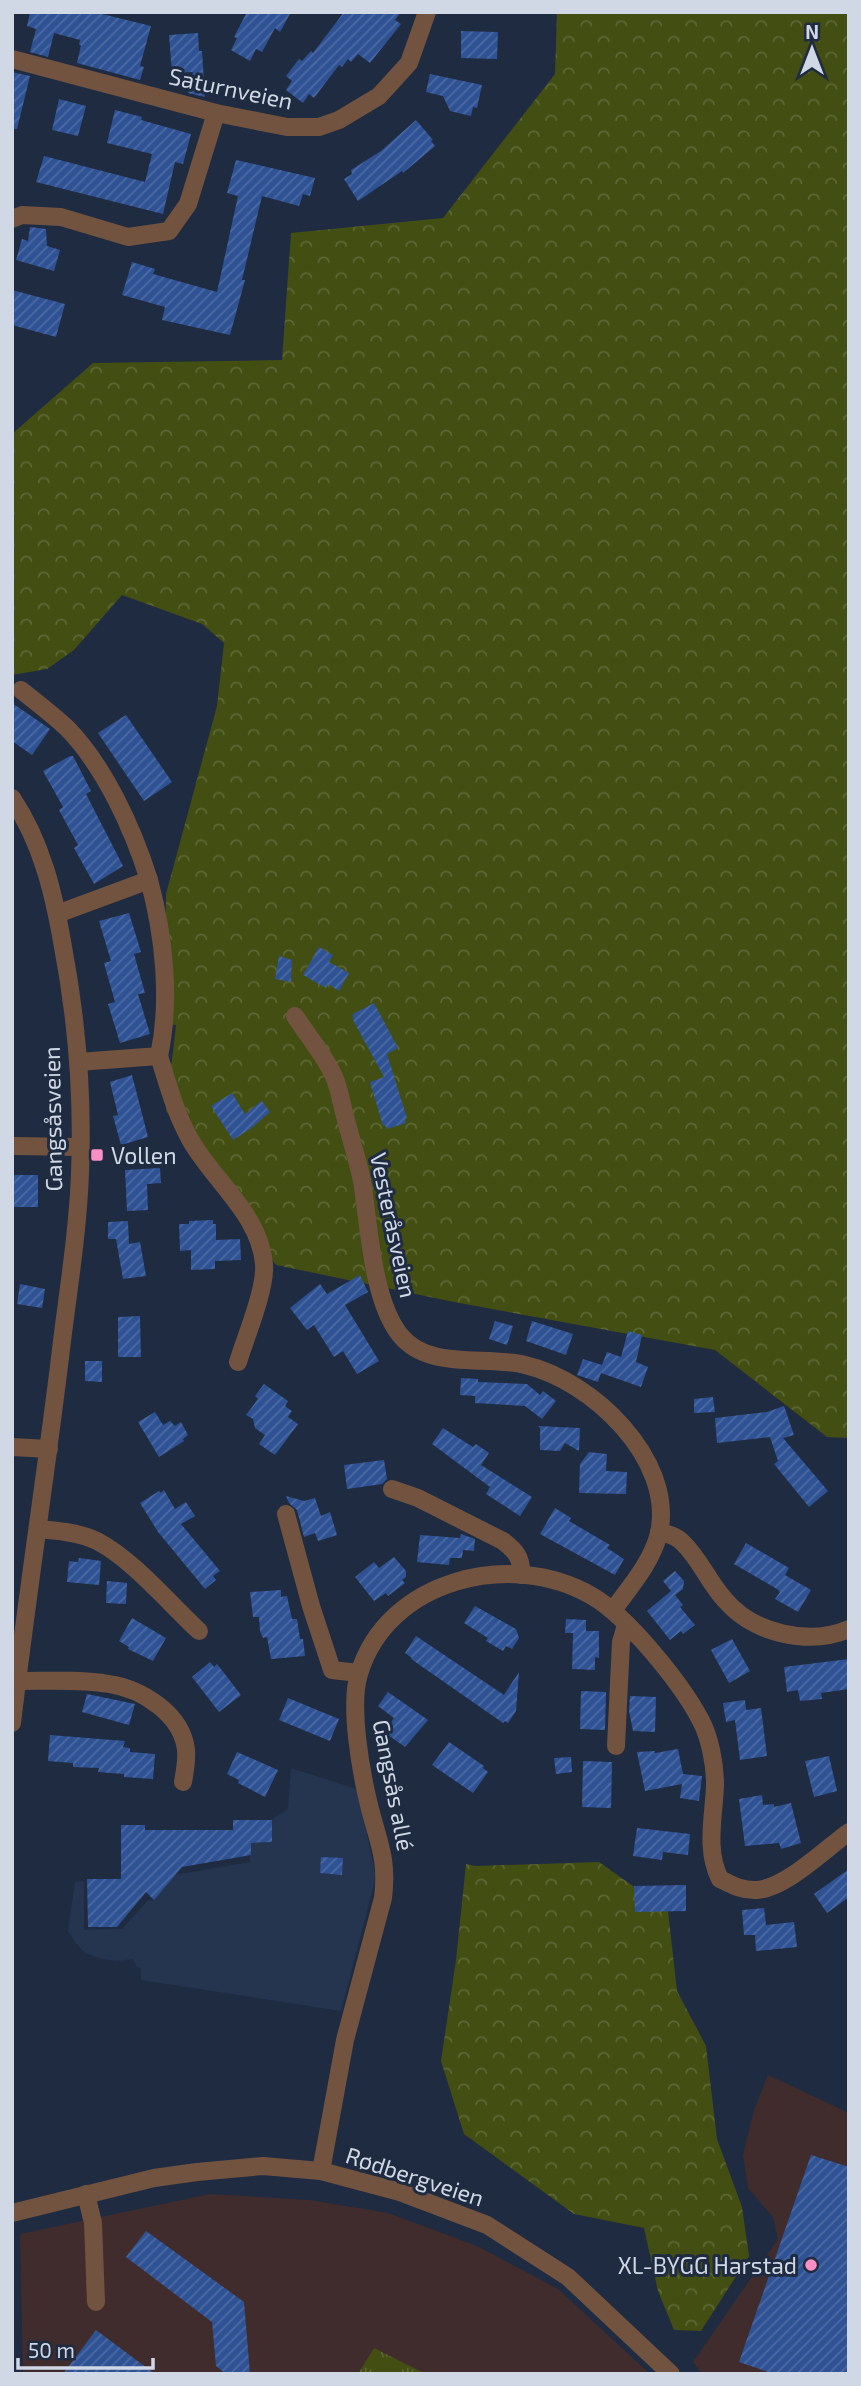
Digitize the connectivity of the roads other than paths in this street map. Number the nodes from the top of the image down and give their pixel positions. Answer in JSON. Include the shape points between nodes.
{"nodes":[{"id":1,"x":427,"y":12,"type":"edge"},
{"id":2,"x":12,"y":59,"type":"edge"},
{"id":3,"x":216,"y":113,"type":"junction"},
{"id":4,"x":12,"y":219,"type":"edge"},
{"id":5,"x":20,"y":690,"type":"dead end"},
{"id":6,"x":12,"y":798,"type":"edge"},
{"id":7,"x":149,"y":880,"type":"junction"},
{"id":8,"x":57,"y":914,"type":"junction"},
{"id":9,"x":295,"y":1016,"type":"dead end"},
{"id":10,"x":159,"y":1056,"type":"junction"},
{"id":11,"x":78,"y":1062,"type":"junction"},
{"id":12,"x":12,"y":1146,"type":"edge"},
{"id":13,"x":80,"y":1147,"type":"junction"},
{"id":14,"x":239,"y":1362,"type":"dead end"},
{"id":15,"x":12,"y":1447,"type":"edge"},
{"id":16,"x":49,"y":1449,"type":"junction"},
{"id":17,"x":392,"y":1489,"type":"dead end"},
{"id":18,"x":286,"y":1514,"type":"dead end"},
{"id":19,"x":38,"y":1529,"type":"junction"},
{"id":20,"x":659,"y":1532,"type":"junction"},
{"id":21,"x":521,"y":1575,"type":"junction"},
{"id":22,"x":613,"y":1610,"type":"junction"},
{"id":23,"x":626,"y":1625,"type":"junction"},
{"id":24,"x":849,"y":1629,"type":"edge"},
{"id":25,"x":199,"y":1631,"type":"dead end"},
{"id":26,"x":359,"y":1673,"type":"junction"},
{"id":27,"x":18,"y":1681,"type":"junction"},
{"id":28,"x":13,"y":1712,"type":"edge"},
{"id":29,"x":617,"y":1746,"type":"dead end"},
{"id":30,"x":183,"y":1782,"type":"dead end"},
{"id":31,"x":849,"y":1832,"type":"edge"},
{"id":32,"x":321,"y":2171,"type":"junction"},
{"id":33,"x":86,"y":2194,"type":"junction"},
{"id":34,"x":12,"y":2213,"type":"edge"},
{"id":35,"x":96,"y":2302,"type":"dead end"},
{"id":36,"x":671,"y":2374,"type":"edge"}],
"edges":[{"from":1,"to":3,"type":"street","name":"Saturnveien","via":[[409,63],[379,96],[340,120],[319,127],[287,127]]},
{"from":2,"to":3,"type":"street","name":"Saturnveien"},
{"from":3,"to":4,"type":"street","via":[[188,204],[169,231],[128,237],[61,217],[22,215]]},
{"from":5,"to":7,"type":"street","via":[[69,730],[88,755],[131,830]]},
{"from":6,"to":8,"type":"street","name":"Gangsåsveien","via":[[33,834]]},
{"from":7,"to":8,"type":"street"},
{"from":7,"to":10,"type":"street","via":[[163,967]]},
{"from":8,"to":11,"type":"street","name":"Gangsåsveien"},
{"from":9,"to":20,"type":"street","name":"Vesteråsveien","via":[[335,1078],[362,1180],[381,1292],[400,1335],[432,1355],[524,1364],[552,1373],[594,1400],[615,1418],[645,1458],[659,1499]]},
{"from":10,"to":11,"type":"street"},
{"from":10,"to":14,"type":"street","via":[[192,1143],[243,1212],[261,1247],[263,1281]]},
{"from":11,"to":13,"type":"street","name":"Gangsåsveien"},
{"from":12,"to":13,"type":"street"},
{"from":13,"to":16,"type":"street","name":"Gangsåsveien","via":[[77,1214]]},
{"from":15,"to":16,"type":"street"},
{"from":16,"to":19,"type":"street","name":"Gangsåsveien"},
{"from":17,"to":21,"type":"street","via":[[503,1541],[522,1561]]},
{"from":18,"to":26,"type":"street","via":[[332,1670]]},
{"from":19,"to":25,"type":"street","via":[[79,1535],[112,1550]]},
{"from":19,"to":27,"type":"street","name":"Gangsåsveien"},
{"from":20,"to":22,"type":"street","name":"Vesteråsveien","via":[[643,1569]]},
{"from":20,"to":24,"type":"street","via":[[683,1542],[726,1602],[766,1629],[811,1636],[831,1636]]},
{"from":21,"to":22,"type":"street","name":"Gangsås allé","via":[[571,1587]]},
{"from":21,"to":26,"type":"street","name":"Gangsås allé","via":[[472,1576],[427,1593],[390,1622]]},
{"from":22,"to":23,"type":"street","name":"Gangsås allé"},
{"from":23,"to":29,"type":"street","via":[[621,1642]]},
{"from":23,"to":31,"type":"street","name":"Gangsås allé","via":[[702,1721],[713,1759],[712,1847],[720,1879],[747,1889],[767,1888]]},
{"from":26,"to":32,"type":"street","name":"Gangsås allé","via":[[356,1721],[385,1878],[345,2040]]},
{"from":27,"to":28,"type":"street","name":"Gangsåsveien"},
{"from":27,"to":30,"type":"street","via":[[108,1683],[150,1700],[181,1732],[187,1763]]},
{"from":32,"to":33,"type":"street","name":"Rødbergveien","via":[[262,2166],[197,2172]]},
{"from":32,"to":36,"type":"street","name":"Rødbergveien","via":[[400,2192],[487,2225],[568,2277]]},
{"from":33,"to":34,"type":"street","name":"Rødbergveien"},
{"from":33,"to":35,"type":"street","via":[[93,2223]]}]}
